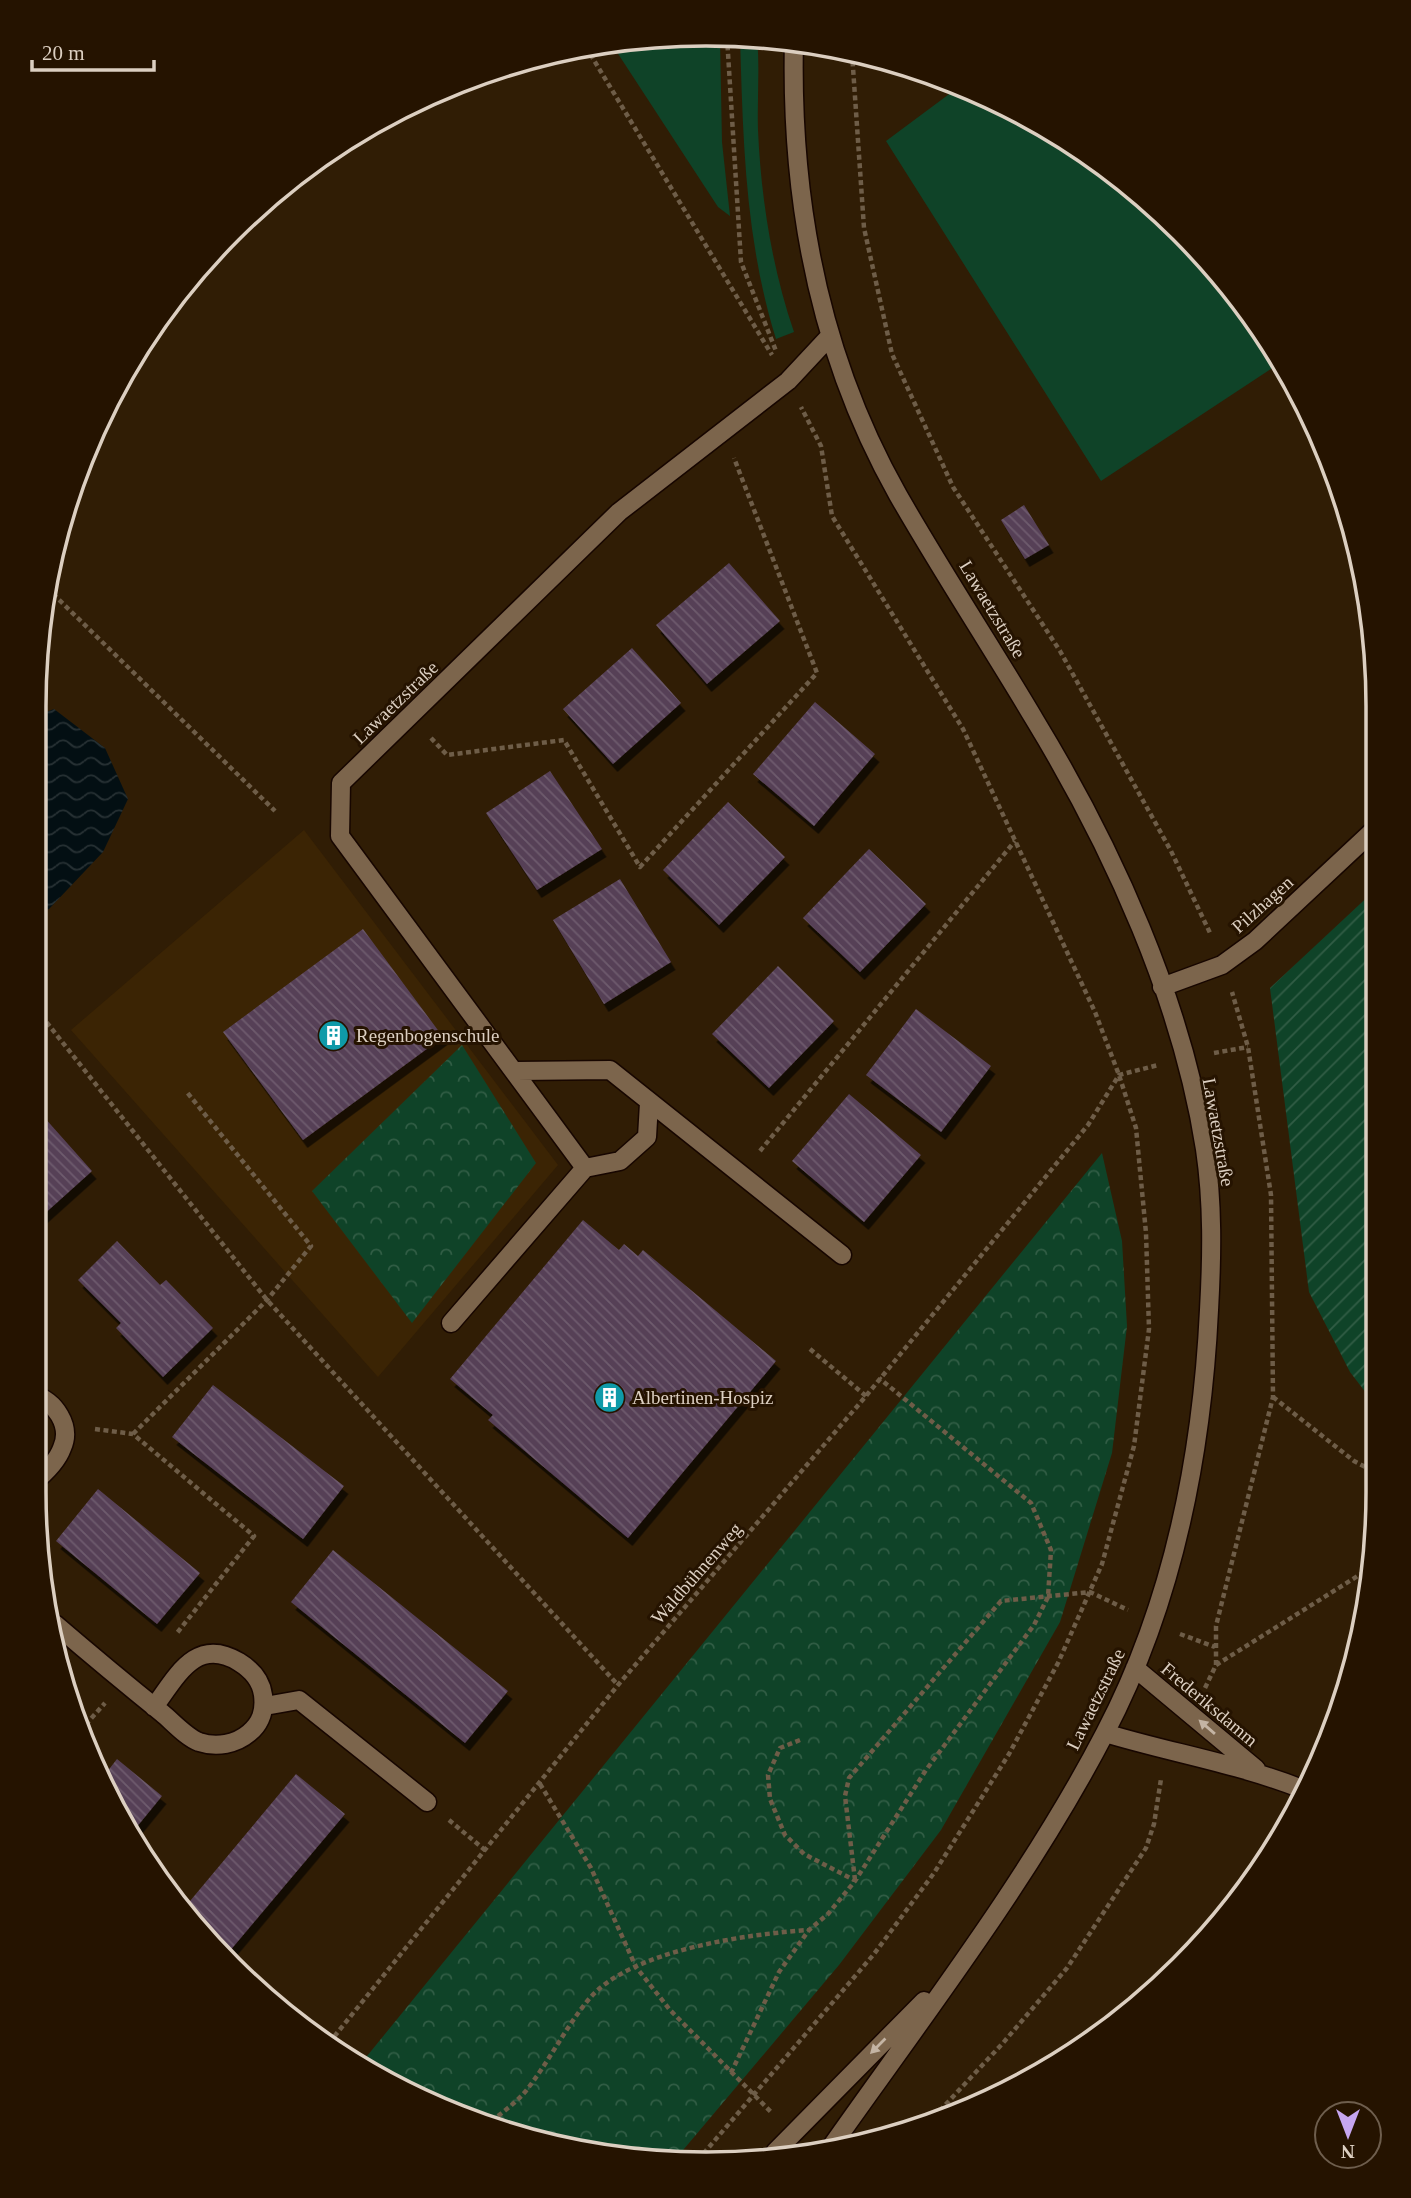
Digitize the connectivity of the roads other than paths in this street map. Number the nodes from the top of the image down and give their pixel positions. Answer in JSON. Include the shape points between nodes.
{"nodes":[{"id":1,"x":794,"y":51,"type":"edge"},
{"id":2,"x":830,"y":337,"type":"junction"},
{"id":3,"x":1366,"y":837,"type":"edge"},
{"id":4,"x":1162,"y":987,"type":"junction"},
{"id":5,"x":517,"y":1071,"type":"junction"},
{"id":6,"x":649,"y":1103,"type":"junction"},
{"id":7,"x":585,"y":1168,"type":"junction"},
{"id":8,"x":842,"y":1255,"type":"dead end"},
{"id":9,"x":450,"y":1323,"type":"dead end"},
{"id":10,"x":46,"y":1399,"type":"edge"},
{"id":11,"x":46,"y":1471,"type":"edge"},
{"id":12,"x":60,"y":1628,"type":"edge"},
{"id":13,"x":1135,"y":1668,"type":"junction"},
{"id":14,"x":265,"y":1706,"type":"junction"},
{"id":15,"x":154,"y":1707,"type":"junction"},
{"id":16,"x":1105,"y":1732,"type":"junction"},
{"id":17,"x":1258,"y":1772,"type":"junction"},
{"id":18,"x":1296,"y":1786,"type":"edge"},
{"id":19,"x":427,"y":1802,"type":"road end"},
{"id":20,"x":961,"y":1964,"type":"junction"},
{"id":21,"x":836,"y":2139,"type":"edge"},
{"id":22,"x":778,"y":2148,"type":"edge"}],
"edges":[{"from":1,"to":2,"type":"street","name":"Lawaetzstraße","via":[[793,124],[803,222]]},
{"from":2,"to":4,"type":"street","name":"Lawaetzstraße","via":[[860,418],[897,492],[1068,775],[1109,853]]},
{"from":2,"to":5,"type":"street","name":"Lawaetzstraße","via":[[788,381],[619,512],[341,783],[340,836]]},
{"from":3,"to":4,"type":"street","name":"Pilzhagen","via":[[1255,941],[1222,965]]},
{"from":4,"to":13,"type":"street","name":"Lawaetzstraße","via":[[1197,1105],[1206,1154],[1212,1219],[1207,1351],[1193,1470],[1180,1534]]},
{"from":5,"to":6,"type":"street","via":[[610,1070]]},
{"from":5,"to":7,"type":"street","name":"Lawaetzstraße"},
{"from":6,"to":7,"type":"street","via":[[647,1137],[620,1161]]},
{"from":6,"to":8,"type":"street"},
{"from":7,"to":9,"type":"street"},
{"from":10,"to":11,"type":"street","via":[[57,1409],[64,1446]]},
{"from":12,"to":15,"type":"street"},
{"from":13,"to":16,"type":"street","name":"Lawaetzstraße"},
{"from":17,"to":13,"type":"street","name":"Frederiksdamm","one_way":true},
{"from":14,"to":15,"type":"street","via":[[259,1723],[249,1733],[223,1745],[199,1742]]},
{"from":14,"to":15,"type":"street","via":[[253,1672],[223,1653],[208,1653],[193,1658]]},
{"from":14,"to":19,"type":"street","via":[[299,1700]]},
{"from":16,"to":17,"type":"street","name":"Frederiksdamm","via":[[1165,1752]]},
{"from":16,"to":20,"type":"street","name":"Lawaetzstraße"},
{"from":17,"to":18,"type":"street","name":"Frederiksdamm"},
{"from":20,"to":21,"type":"street","name":"Lawaetzstraße"},
{"from":20,"to":22,"type":"street","name":"Lawaetzstraße","one_way":true}]}
